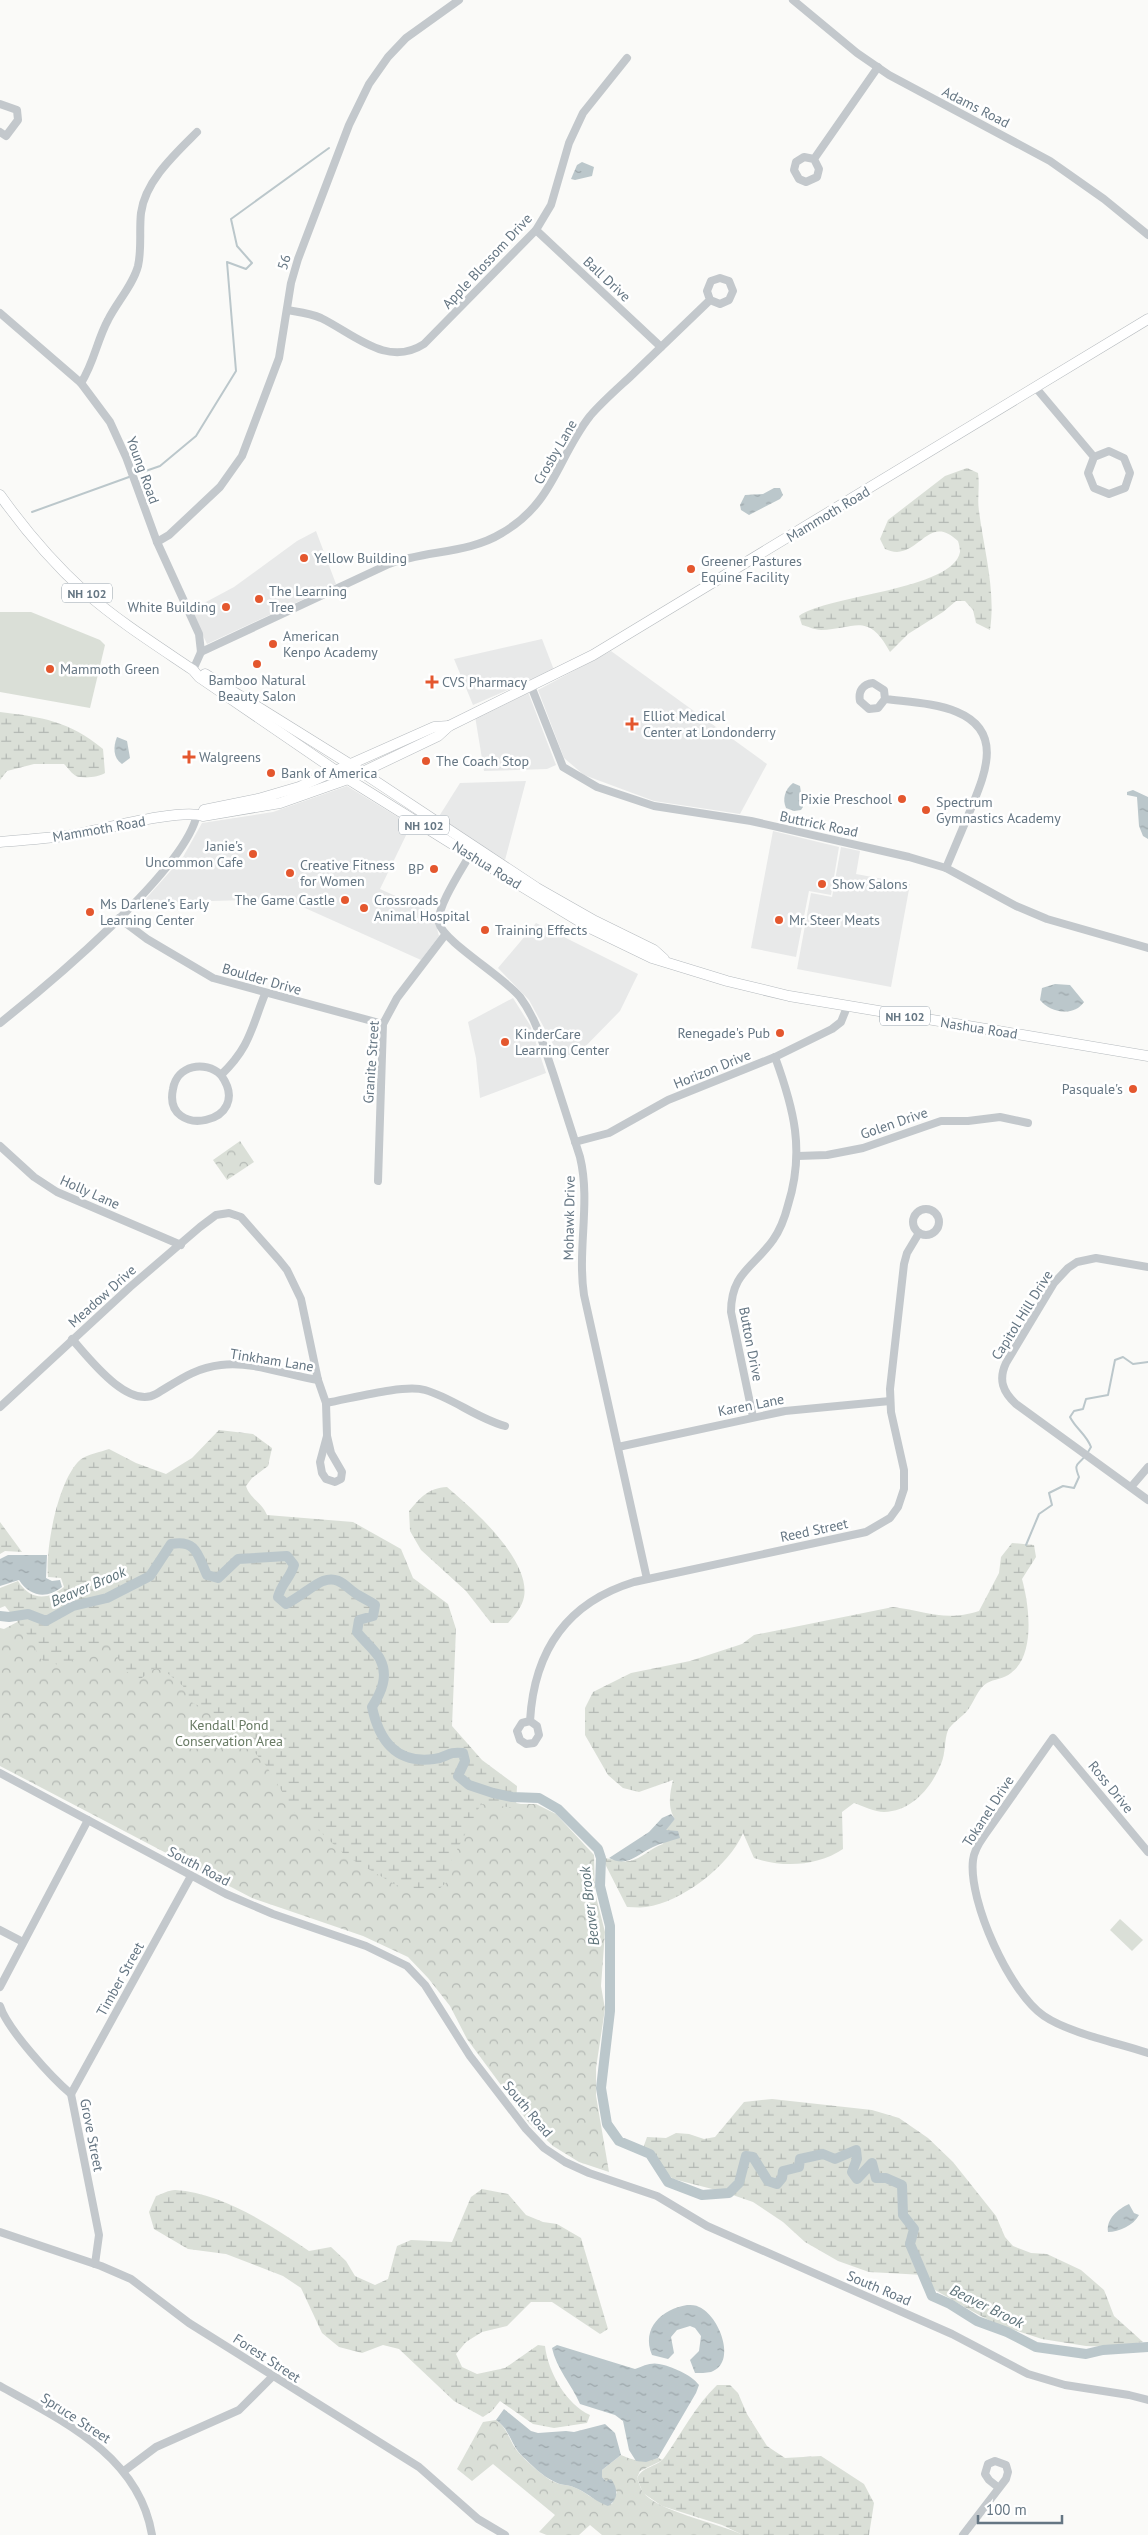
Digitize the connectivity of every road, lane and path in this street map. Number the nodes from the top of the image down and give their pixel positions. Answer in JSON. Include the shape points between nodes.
{"nodes":[{"id":1,"x":459,"y":0,"type":"edge"},
{"id":2,"x":793,"y":0,"type":"edge"},
{"id":3,"x":628,"y":58,"type":"dead end"},
{"id":4,"x":878,"y":68,"type":"junction"},
{"id":5,"x":0,"y":104,"type":"edge"},
{"id":6,"x":0,"y":132,"type":"edge"},
{"id":7,"x":197,"y":132,"type":"dead end"},
{"id":8,"x":814,"y":159,"type":"dead end"},
{"id":9,"x":536,"y":230,"type":"junction"},
{"id":10,"x":1148,"y":235,"type":"edge"},
{"id":11,"x":710,"y":300,"type":"dead end"},
{"id":12,"x":287,"y":310,"type":"junction"},
{"id":13,"x":0,"y":314,"type":"edge"},
{"id":14,"x":1148,"y":319,"type":"edge"},
{"id":15,"x":661,"y":347,"type":"junction"},
{"id":16,"x":81,"y":383,"type":"junction"},
{"id":17,"x":1036,"y":388,"type":"junction"},
{"id":18,"x":1094,"y":457,"type":"junction"},
{"id":19,"x":0,"y":495,"type":"edge"},
{"id":20,"x":157,"y":542,"type":"junction"},
{"id":21,"x":201,"y":652,"type":"junction"},
{"id":22,"x":193,"y":670,"type":"junction"},
{"id":23,"x":531,"y":686,"type":"junction"},
{"id":24,"x":885,"y":698,"type":"dead end"},
{"id":25,"x":449,"y":726,"type":"junction"},
{"id":26,"x":352,"y":765,"type":"junction"},
{"id":27,"x":337,"y":771,"type":"junction"},
{"id":28,"x":361,"y":773,"type":"junction"},
{"id":29,"x":348,"y":779,"type":"junction"},
{"id":30,"x":197,"y":814,"type":"junction"},
{"id":31,"x":0,"y":842,"type":"edge"},
{"id":32,"x":472,"y":851,"type":"junction"},
{"id":33,"x":946,"y":868,"type":"junction"},
{"id":34,"x":119,"y":918,"type":"junction"},
{"id":35,"x":445,"y":935,"type":"junction"},
{"id":36,"x":1148,"y":948,"type":"edge"},
{"id":37,"x":265,"y":994,"type":"junction"},
{"id":38,"x":847,"y":1006,"type":"junction"},
{"id":39,"x":0,"y":1023,"type":"edge"},
{"id":40,"x":383,"y":1024,"type":"junction"},
{"id":41,"x":1148,"y":1056,"type":"edge"},
{"id":42,"x":775,"y":1057,"type":"junction"},
{"id":43,"x":221,"y":1075,"type":"junction"},
{"id":44,"x":1028,"y":1123,"type":"dead end"},
{"id":45,"x":575,"y":1142,"type":"junction"},
{"id":46,"x":0,"y":1146,"type":"edge"},
{"id":47,"x":798,"y":1156,"type":"junction"},
{"id":48,"x":378,"y":1181,"type":"dead end"},
{"id":49,"x":919,"y":1232,"type":"dead end"},
{"id":50,"x":181,"y":1245,"type":"junction"},
{"id":51,"x":1148,"y":1267,"type":"edge"},
{"id":52,"x":72,"y":1339,"type":"junction"},
{"id":53,"x":318,"y":1380,"type":"junction"},
{"id":54,"x":890,"y":1401,"type":"junction"},
{"id":55,"x":326,"y":1403,"type":"junction"},
{"id":56,"x":0,"y":1407,"type":"edge"},
{"id":57,"x":753,"y":1417,"type":"junction"},
{"id":58,"x":505,"y":1426,"type":"dead end"},
{"id":59,"x":327,"y":1436,"type":"junction"},
{"id":60,"x":618,"y":1447,"type":"junction"},
{"id":61,"x":1148,"y":1468,"type":"edge"},
{"id":62,"x":1131,"y":1487,"type":"junction"},
{"id":63,"x":1148,"y":1500,"type":"edge"},
{"id":64,"x":647,"y":1579,"type":"junction"},
{"id":65,"x":530,"y":1721,"type":"dead end"},
{"id":66,"x":1053,"y":1738,"type":"joint"},
{"id":67,"x":0,"y":1773,"type":"edge"},
{"id":68,"x":88,"y":1820,"type":"junction"},
{"id":69,"x":1148,"y":1852,"type":"edge"},
{"id":70,"x":192,"y":1876,"type":"junction"},
{"id":71,"x":0,"y":1930,"type":"edge"},
{"id":72,"x":23,"y":1942,"type":"junction"},
{"id":73,"x":0,"y":1987,"type":"edge"},
{"id":74,"x":0,"y":2006,"type":"edge"},
{"id":75,"x":1148,"y":2053,"type":"edge"},
{"id":76,"x":71,"y":2094,"type":"junction"},
{"id":77,"x":0,"y":2232,"type":"edge"},
{"id":78,"x":95,"y":2264,"type":"junction"},
{"id":79,"x":273,"y":2376,"type":"junction"},
{"id":80,"x":0,"y":2386,"type":"edge"},
{"id":81,"x":1148,"y":2400,"type":"edge"},
{"id":82,"x":124,"y":2471,"type":"junction"},
{"id":83,"x":999,"y":2488,"type":"dead end"},
{"id":84,"x":152,"y":2535,"type":"edge"},
{"id":85,"x":504,"y":2535,"type":"edge"},
{"id":86,"x":963,"y":2535,"type":"edge"}],
"edges":[{"from":1,"to":12,"type":"street","name":"56","via":[[406,38],[369,84],[349,126],[298,259]]},
{"from":2,"to":4,"type":"street","name":"Adams Road"},
{"from":3,"to":9,"type":"street","name":"Apple Blossom Drive","via":[[590,102],[580,119],[569,143],[551,205]]},
{"from":4,"to":8,"type":"street"},
{"from":4,"to":10,"type":"street","name":"Adams Road","via":[[1050,161]]},
{"from":5,"to":6,"type":"street","via":[[17,110],[18,120],[6,136]]},
{"from":7,"to":16,"type":"street","via":[[146,194],[141,213],[136,271],[107,321]]},
{"from":9,"to":12,"type":"street","name":"Apple Blossom Drive","via":[[430,340],[413,350],[393,353],[380,350],[322,319]]},
{"from":9,"to":15,"type":"street","name":"Ball Drive"},
{"from":11,"to":15,"type":"street","name":"Crosby Lane"},
{"from":12,"to":20,"type":"street","name":"56","via":[[275,371],[236,467],[220,487]]},
{"from":13,"to":16,"type":"street","name":"Young Road"},
{"from":14,"to":17,"type":"main road","name":"Mammoth Road"},
{"from":15,"to":21,"type":"street","name":"Crosby Lane","via":[[590,417],[544,495],[527,515],[509,529],[466,548],[389,564]]},
{"from":16,"to":20,"type":"street","name":"Young Road","via":[[116,433]]},
{"from":17,"to":18,"type":"street"},
{"from":17,"to":23,"type":"main road","name":"Mammoth Road","via":[[644,626]]},
{"from":18,"to":18,"type":"street","via":[[1088,473],[1094,488],[1109,494],[1125,488],[1130,472],[1124,458],[1109,451]]},
{"from":19,"to":22,"type":"main road","name":"Nashua Road","number":"NH 102","via":[[34,539],[84,591]]},
{"from":20,"to":21,"type":"street","name":"Young Road","via":[[199,634]]},
{"from":21,"to":22,"type":"street"},
{"from":22,"to":26,"type":"main road","name":"Nashua Road","number":"NH 102","via":[[222,684]]},
{"from":22,"to":27,"type":"main road","name":"Nashua Road","number":"NH 102","via":[[199,678]]},
{"from":23,"to":25,"type":"main road","name":"Mammoth Road"},
{"from":23,"to":33,"type":"street","name":"Buttrick Road","via":[[563,766],[597,787],[654,806],[751,821]]},
{"from":24,"to":33,"type":"street","via":[[956,711],[976,725],[986,743],[988,758],[983,778]]},
{"from":25,"to":26,"type":"main road","name":"Mammoth Road","via":[[434,728]]},
{"from":25,"to":28,"type":"main road","name":"Mammoth Road","via":[[438,736]]},
{"from":26,"to":27,"type":"main road","name":"Mammoth Road"},
{"from":26,"to":28,"type":"main road","name":"Nashua Road","number":"NH 102"},
{"from":27,"to":29,"type":"main road","name":"Nashua Road","number":"NH 102"},
{"from":27,"to":30,"type":"main road","name":"Mammoth Road","via":[[299,787],[202,810]]},
{"from":28,"to":29,"type":"main road","name":"Mammoth Road"},
{"from":28,"to":32,"type":"main road","name":"Nashua Road","number":"NH 102"},
{"from":29,"to":30,"type":"main road","name":"Mammoth Road","via":[[273,805],[203,816]]},
{"from":29,"to":32,"type":"main road","name":"Nashua Road","number":"NH 102"},
{"from":30,"to":31,"type":"main road","name":"Mammoth Road"},
{"from":30,"to":34,"type":"street","via":[[192,832],[182,848]]},
{"from":32,"to":35,"type":"street","via":[[440,912],[439,924]]},
{"from":32,"to":38,"type":"main road","name":"Nashua Road","number":"NH 102","via":[[592,930],[652,958],[751,987]]},
{"from":33,"to":36,"type":"street","name":"Buttrick Road","via":[[1036,915]]},
{"from":34,"to":37,"type":"street","name":"Boulder Drive","via":[[205,974]]},
{"from":34,"to":39,"type":"street"},
{"from":35,"to":40,"type":"street","name":"Granite Street","via":[[397,998]]},
{"from":35,"to":45,"type":"street","name":"Mohawk Drive","via":[[494,972],[526,1005],[539,1032]]},
{"from":37,"to":40,"type":"street","name":"Boulder Drive"},
{"from":37,"to":43,"type":"street","via":[[246,1044],[236,1061]]},
{"from":38,"to":41,"type":"main road","name":"Nashua Road","number":"NH 102"},
{"from":38,"to":42,"type":"street","name":"Horizon Drive","via":[[837,1026]]},
{"from":40,"to":48,"type":"street","name":"Granite Street"},
{"from":42,"to":45,"type":"street","name":"Horizon Drive","via":[[668,1100],[609,1134]]},
{"from":42,"to":47,"type":"street","name":"Button Drive","via":[[793,1116]]},
{"from":43,"to":43,"type":"street","via":[[200,1066],[186,1069],[179,1075],[172,1097],[180,1114],[196,1122],[206,1122],[218,1116],[228,1096]]},
{"from":44,"to":47,"type":"street","name":"Golen Drive","via":[[1000,1117],[940,1121],[857,1149]]},
{"from":45,"to":60,"type":"street","name":"Mohawk Drive","via":[[584,1179],[582,1282]]},
{"from":46,"to":50,"type":"street","name":"Holly Lane","via":[[57,1192]]},
{"from":47,"to":57,"type":"street","name":"Button Drive","via":[[790,1200],[777,1234],[740,1276],[731,1300]]},
{"from":49,"to":54,"type":"street","name":"Reed Street","via":[[907,1253],[903,1270]]},
{"from":50,"to":52,"type":"street","name":"Meadow Drive"},
{"from":50,"to":53,"type":"street","name":"Meadow Drive","via":[[210,1218],[226,1213],[241,1217],[287,1270],[297,1287]]},
{"from":51,"to":62,"type":"street","name":"Capitol Hill Drive","via":[[1096,1258],[1083,1259],[1068,1268],[1054,1283],[1001,1373],[1003,1387],[1011,1399]]},
{"from":52,"to":53,"type":"street","name":"Tinkham Lane","via":[[119,1387],[145,1398],[183,1376],[220,1365],[246,1366]]},
{"from":52,"to":56,"type":"street","name":"Meadow Drive"},
{"from":53,"to":55,"type":"street"},
{"from":54,"to":57,"type":"street","name":"Karen Lane"},
{"from":54,"to":64,"type":"street","name":"Reed Street","via":[[905,1483],[898,1508],[885,1522],[866,1532]]},
{"from":55,"to":58,"type":"street","via":[[422,1389]]},
{"from":55,"to":59,"type":"street"},
{"from":57,"to":60,"type":"street","name":"Karen Lane"},
{"from":59,"to":59,"type":"street","via":[[320,1468],[326,1479],[335,1482],[342,1472],[331,1453]]},
{"from":60,"to":64,"type":"street","name":"Mohawk Drive"},
{"from":61,"to":62,"type":"street"},
{"from":62,"to":63,"type":"street","name":"Capitol Hill Drive"},
{"from":64,"to":65,"type":"street","name":"Reed Street","via":[[601,1595],[566,1622],[542,1659],[534,1685]]},
{"from":66,"to":69,"type":"street","name":"Ross Drive"},
{"from":66,"to":75,"type":"street","name":"Tokanel Drive","via":[[976,1847],[972,1859],[973,1872],[987,1929],[999,1956],[1025,1998],[1044,2016]]},
{"from":67,"to":68,"type":"street","name":"South Road"},
{"from":68,"to":70,"type":"street","name":"South Road"},
{"from":68,"to":72,"type":"street"},
{"from":70,"to":76,"type":"street","name":"Timber Street"},
{"from":70,"to":81,"type":"street","name":"South Road","via":[[245,1903],[366,1946],[407,1966],[425,1985],[470,2056],[526,2129],[544,2148],[565,2162],[657,2196],[707,2226],[943,2330],[1028,2374],[1065,2385]]},
{"from":71,"to":72,"type":"street"},
{"from":72,"to":73,"type":"street"},
{"from":74,"to":76,"type":"street","name":"Grove Street","via":[[16,2033]]},
{"from":76,"to":78,"type":"street","name":"Grove Street","via":[[98,2235]]},
{"from":77,"to":78,"type":"street","name":"Forest Street"},
{"from":78,"to":79,"type":"street","name":"Forest Street","via":[[132,2279],[189,2322]]},
{"from":79,"to":82,"type":"street","via":[[239,2410],[156,2447]]},
{"from":79,"to":85,"type":"street","name":"Forest Street","via":[[419,2467],[478,2519]]},
{"from":80,"to":82,"type":"street","name":"Spruce Street","via":[[96,2443]]},
{"from":82,"to":84,"type":"street","name":"Spruce Street","via":[[140,2496]]},
{"from":83,"to":86,"type":"street"}]}
